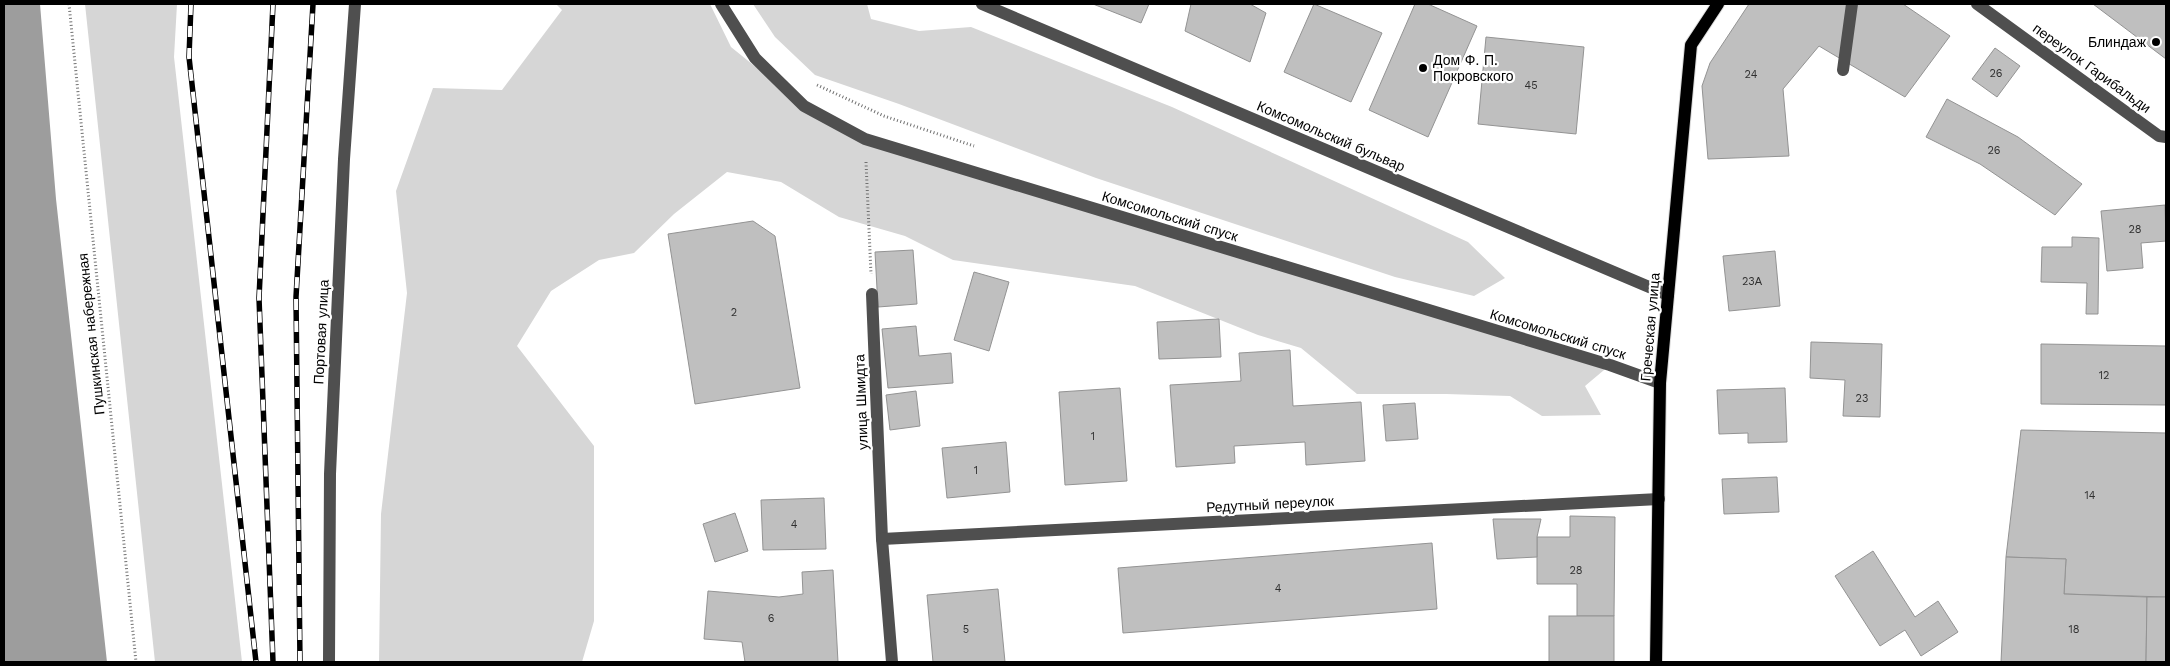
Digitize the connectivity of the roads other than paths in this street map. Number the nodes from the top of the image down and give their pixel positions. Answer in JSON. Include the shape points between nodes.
{"nodes":[{"id":1,"x":355,"y":4,"type":"edge"},
{"id":2,"x":721,"y":4,"type":"edge"},
{"id":3,"x":982,"y":4,"type":"edge"},
{"id":4,"x":1718,"y":4,"type":"edge"},
{"id":5,"x":1852,"y":4,"type":"edge"},
{"id":6,"x":1977,"y":4,"type":"edge"},
{"id":7,"x":1843,"y":70,"type":"dead end"},
{"id":8,"x":2166,"y":137,"type":"edge"},
{"id":9,"x":872,"y":294,"type":"road end"},
{"id":10,"x":1668,"y":295,"type":"junction"},
{"id":11,"x":1660,"y":383,"type":"junction"},
{"id":12,"x":1659,"y":499,"type":"junction"},
{"id":13,"x":882,"y":539,"type":"junction"},
{"id":14,"x":330,"y":662,"type":"edge"},
{"id":15,"x":892,"y":662,"type":"edge"},
{"id":16,"x":1656,"y":662,"type":"edge"}],
"edges":[{"from":1,"to":14,"type":"street","name":"Портовая улица","via":[[344,159],[330,474]]},
{"from":2,"to":11,"type":"street","name":"Комсомольский спуск","via":[[755,58],[804,106],[865,139],[1610,365]]},
{"from":3,"to":10,"type":"street","name":"Комсомольский бульвар"},
{"from":4,"to":10,"type":"main road","name":"Греческая улица","via":[[1691,45]]},
{"from":5,"to":7,"type":"street"},
{"from":6,"to":8,"type":"street","name":"переулок Гарибальди","via":[[2159,136]]},
{"from":9,"to":13,"type":"street","name":"улица Шмидта"},
{"from":10,"to":11,"type":"main road","name":"Греческая улица"},
{"from":11,"to":12,"type":"main road","name":"Греческая улица"},
{"from":12,"to":13,"type":"street","name":"Редутный переулок"},
{"from":12,"to":16,"type":"main road","name":"Греческая улица"},
{"from":13,"to":15,"type":"street","name":"улица Шмидта"}]}
